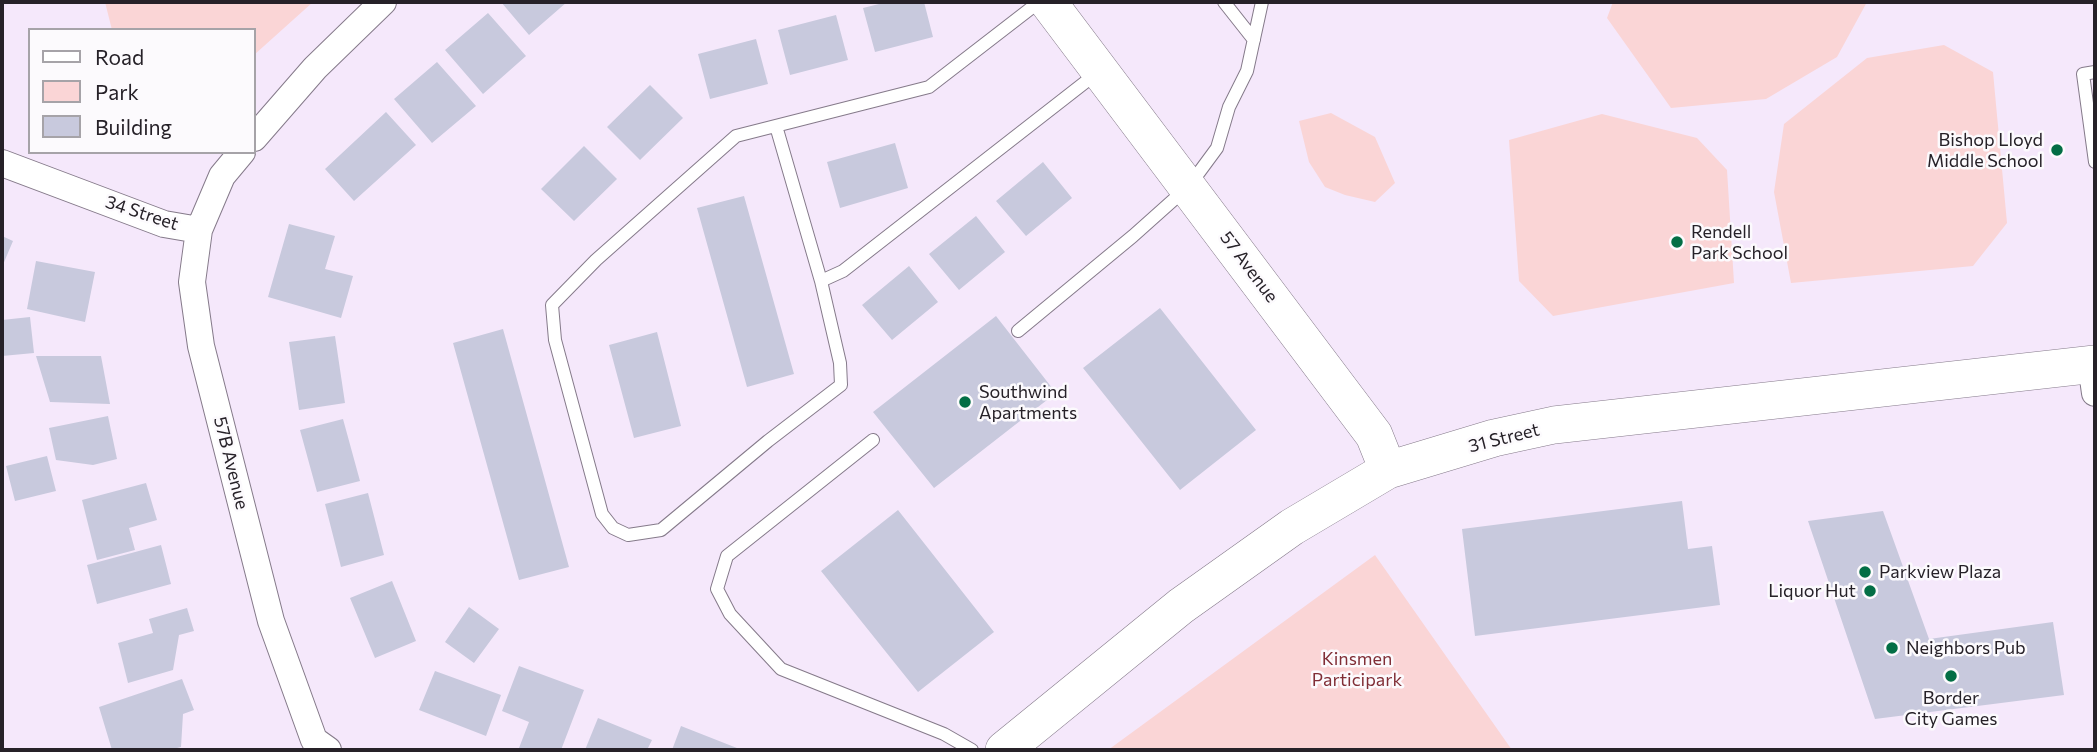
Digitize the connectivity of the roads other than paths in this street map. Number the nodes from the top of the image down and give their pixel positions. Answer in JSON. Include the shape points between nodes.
{"nodes":[{"id":1,"x":383,"y":2,"type":"edge"},
{"id":2,"x":1039,"y":2,"type":"edge"},
{"id":3,"x":1048,"y":2,"type":"edge"},
{"id":4,"x":1224,"y":2,"type":"edge"},
{"id":5,"x":1262,"y":2,"type":"edge"},
{"id":6,"x":1254,"y":40,"type":"junction"},
{"id":7,"x":1101,"y":70,"type":"junction"},
{"id":8,"x":2095,"y":72,"type":"edge"},
{"id":9,"x":776,"y":126,"type":"junction"},
{"id":10,"x":256,"y":136,"type":"edge"},
{"id":11,"x":240,"y":154,"type":"edge"},
{"id":12,"x":2095,"y":162,"type":"edge"},
{"id":13,"x":2,"y":163,"type":"edge"},
{"id":14,"x":1189,"y":186,"type":"junction"},
{"id":15,"x":199,"y":230,"type":"junction"},
{"id":16,"x":821,"y":281,"type":"junction"},
{"id":17,"x":1018,"y":331,"type":"dead end"},
{"id":18,"x":2094,"y":374,"type":"edge"},
{"id":19,"x":873,"y":440,"type":"dead end"},
{"id":20,"x":1388,"y":470,"type":"junction"},
{"id":21,"x":328,"y":750,"type":"edge"},
{"id":22,"x":972,"y":750,"type":"edge"},
{"id":23,"x":1004,"y":750,"type":"edge"}],
"edges":[{"from":1,"to":10,"type":"street","via":[[315,68]]},
{"from":2,"to":9,"type":"lane","via":[[929,86]]},
{"from":3,"to":7,"type":"street","name":"57 Avenue"},
{"from":4,"to":6,"type":"lane"},
{"from":5,"to":6,"type":"lane"},
{"from":6,"to":14,"type":"lane","via":[[1217,148]]},
{"from":7,"to":14,"type":"street","name":"57 Avenue"},
{"from":7,"to":16,"type":"lane","via":[[843,271]]},
{"from":8,"to":12,"type":"lane","via":[[2082,74]]},
{"from":9,"to":16,"type":"lane"},
{"from":9,"to":16,"type":"lane","via":[[736,136],[552,305],[555,340],[602,514],[613,528],[628,535],[661,530],[841,385]]},
{"from":11,"to":15,"type":"street","name":"34 Street","via":[[222,176]]},
{"from":13,"to":15,"type":"street","name":"34 Street","via":[[164,223]]},
{"from":14,"to":17,"type":"lane"},
{"from":14,"to":20,"type":"street","name":"57 Avenue","via":[[1374,435]]},
{"from":15,"to":21,"type":"street","name":"57B Avenue","via":[[192,282],[201,346],[271,621],[314,740]]},
{"from":18,"to":20,"type":"street","name":"31 Street","via":[[1554,425]]},
{"from":19,"to":22,"type":"lane","via":[[727,556],[717,589],[730,614],[781,669],[944,734]]},
{"from":20,"to":23,"type":"street","name":"31 Street","via":[[1292,527],[1181,606]]}]}
